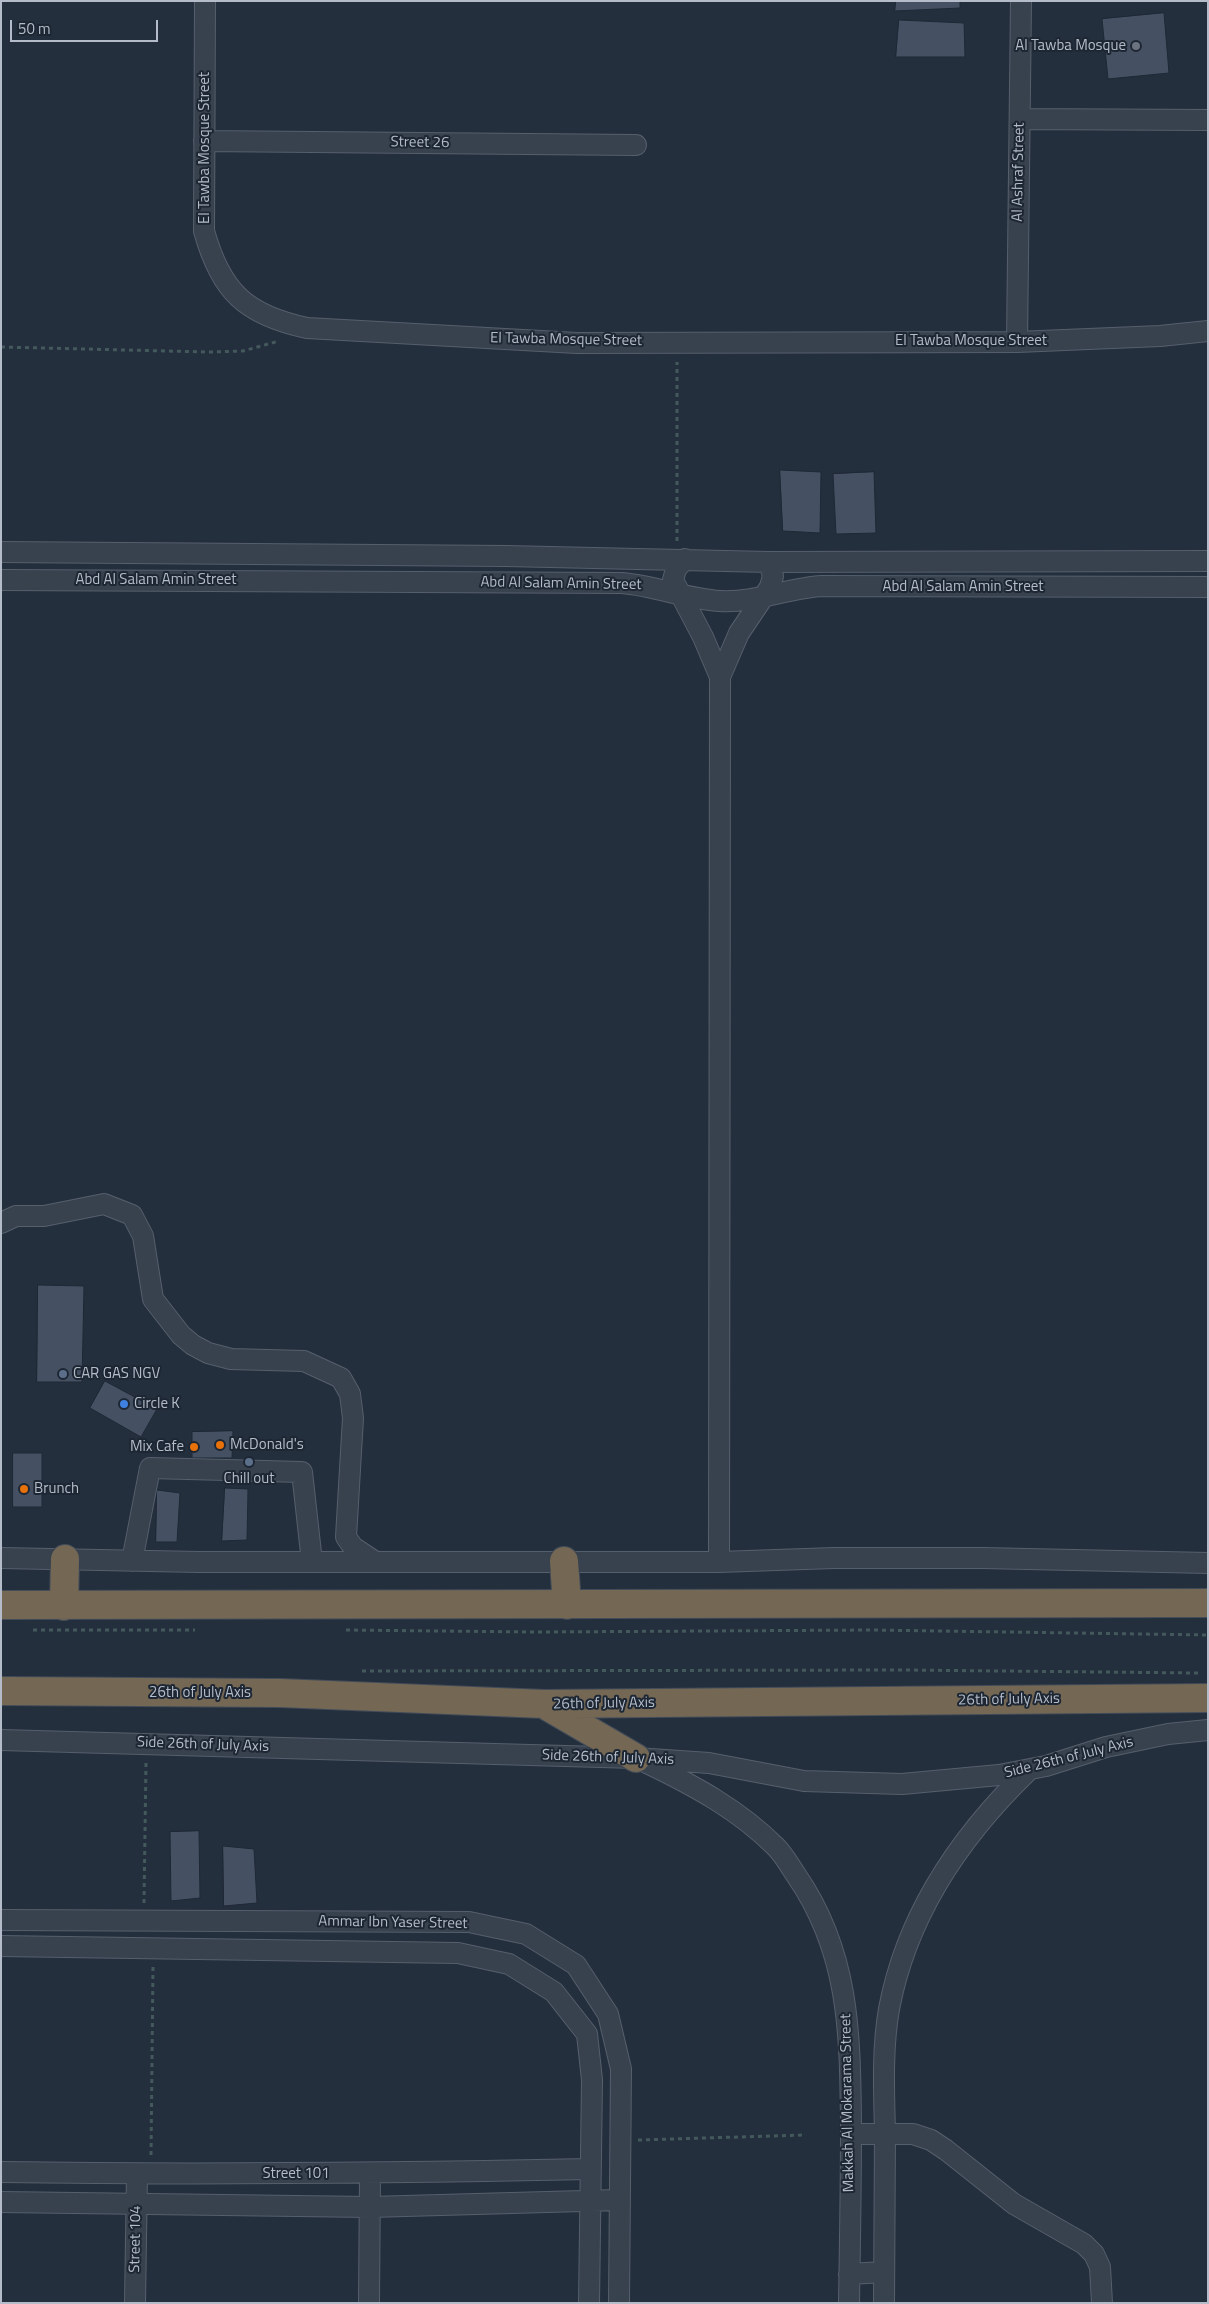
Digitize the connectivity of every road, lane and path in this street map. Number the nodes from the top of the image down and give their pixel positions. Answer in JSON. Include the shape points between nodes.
{"nodes":[{"id":1,"x":205,"y":1,"type":"edge"},
{"id":2,"x":1021,"y":1,"type":"edge"},
{"id":3,"x":1020,"y":119,"type":"junction"},
{"id":4,"x":1208,"y":120,"type":"edge"},
{"id":5,"x":204,"y":141,"type":"junction"},
{"id":6,"x":636,"y":145,"type":"dead end"},
{"id":7,"x":307,"y":328,"type":"junction"},
{"id":8,"x":1208,"y":331,"type":"edge"},
{"id":9,"x":677,"y":342,"type":"junction"},
{"id":10,"x":1016,"y":342,"type":"junction"},
{"id":11,"x":1,"y":346,"type":"edge"},
{"id":12,"x":1,"y":552,"type":"edge"},
{"id":13,"x":268,"y":554,"type":"junction"},
{"id":14,"x":681,"y":559,"type":"junction"},
{"id":15,"x":1208,"y":561,"type":"edge"},
{"id":16,"x":769,"y":562,"type":"junction"},
{"id":17,"x":1,"y":580,"type":"edge"},
{"id":18,"x":266,"y":581,"type":"junction"},
{"id":19,"x":1208,"y":587,"type":"edge"},
{"id":20,"x":681,"y":594,"type":"junction"},
{"id":21,"x":761,"y":598,"type":"junction"},
{"id":22,"x":720,"y":677,"type":"junction"},
{"id":23,"x":1,"y":1223,"type":"edge"},
{"id":24,"x":1,"y":1558,"type":"edge"},
{"id":25,"x":65,"y":1559,"type":"junction"},
{"id":26,"x":132,"y":1561,"type":"junction"},
{"id":27,"x":374,"y":1561,"type":"junction"},
{"id":28,"x":564,"y":1561,"type":"junction"},
{"id":29,"x":312,"y":1562,"type":"junction"},
{"id":30,"x":719,"y":1562,"type":"junction"},
{"id":31,"x":1208,"y":1563,"type":"edge"},
{"id":32,"x":1208,"y":1603,"type":"edge"},
{"id":33,"x":1,"y":1605,"type":"edge"},
{"id":34,"x":566,"y":1605,"type":"junction"},
{"id":35,"x":64,"y":1606,"type":"junction"},
{"id":36,"x":26,"y":1630,"type":"dead end"},
{"id":37,"x":205,"y":1630,"type":"dead end"},
{"id":38,"x":341,"y":1630,"type":"dead end"},
{"id":39,"x":1208,"y":1635,"type":"edge"},
{"id":40,"x":358,"y":1671,"type":"dead end"},
{"id":41,"x":1208,"y":1673,"type":"edge"},
{"id":42,"x":1,"y":1692,"type":"edge"},
{"id":43,"x":1208,"y":1698,"type":"edge"},
{"id":44,"x":544,"y":1704,"type":"junction"},
{"id":45,"x":1208,"y":1730,"type":"edge"},
{"id":46,"x":1,"y":1740,"type":"edge"},
{"id":47,"x":146,"y":1744,"type":"junction"},
{"id":48,"x":636,"y":1758,"type":"junction"},
{"id":49,"x":1030,"y":1769,"type":"junction"},
{"id":50,"x":1,"y":1920,"type":"edge"},
{"id":51,"x":148,"y":1921,"type":"junction"},
{"id":52,"x":418,"y":1922,"type":"junction"},
{"id":53,"x":1,"y":1946,"type":"edge"},
{"id":54,"x":151,"y":1948,"type":"junction"},
{"id":55,"x":418,"y":1952,"type":"junction"},
{"id":56,"x":885,"y":2132,"type":"junction"},
{"id":57,"x":851,"y":2134,"type":"junction"},
{"id":58,"x":805,"y":2136,"type":"dead end"},
{"id":59,"x":620,"y":2141,"type":"junction"},
{"id":60,"x":590,"y":2169,"type":"junction"},
{"id":61,"x":1,"y":2172,"type":"edge"},
{"id":62,"x":144,"y":2174,"type":"junction"},
{"id":63,"x":370,"y":2174,"type":"junction"},
{"id":64,"x":618,"y":2200,"type":"junction"},
{"id":65,"x":589,"y":2201,"type":"junction"},
{"id":66,"x":1,"y":2202,"type":"edge"},
{"id":67,"x":136,"y":2204,"type":"junction"},
{"id":68,"x":370,"y":2208,"type":"junction"},
{"id":69,"x":884,"y":2272,"type":"junction"},
{"id":70,"x":849,"y":2274,"type":"junction"},
{"id":71,"x":134,"y":2303,"type":"edge"},
{"id":72,"x":369,"y":2303,"type":"edge"},
{"id":73,"x":589,"y":2303,"type":"edge"},
{"id":74,"x":619,"y":2303,"type":"edge"},
{"id":75,"x":849,"y":2303,"type":"edge"},
{"id":76,"x":884,"y":2303,"type":"edge"},
{"id":77,"x":1102,"y":2303,"type":"edge"}],
"edges":[{"from":1,"to":5,"type":"street","name":"El Tawba Mosque Street"},
{"from":2,"to":3,"type":"street","name":"Al Ashraf Street"},
{"from":3,"to":4,"type":"street"},
{"from":3,"to":10,"type":"street","name":"Al Ashraf Street"},
{"from":5,"to":6,"type":"street","name":"Street 26"},
{"from":5,"to":7,"type":"street","name":"El Tawba Mosque Street","via":[[204,231],[212,260],[228,287],[250,308],[277,322]]},
{"from":7,"to":9,"type":"street","name":"El Tawba Mosque Street","via":[[577,343]]},
{"from":7,"to":11,"type":"path","via":[[276,343],[243,351]]},
{"from":8,"to":10,"type":"street","name":"El Tawba Mosque Street"},
{"from":9,"to":10,"type":"street","name":"El Tawba Mosque Street"},
{"from":9,"to":14,"type":"path"},
{"from":12,"to":13,"type":"street","name":"Abd Al Salam Amin Street"},
{"from":13,"to":14,"type":"street","name":"Abd Al Salam Amin Street"},
{"from":13,"to":18,"type":"street"},
{"from":14,"to":16,"type":"street","name":"Abd Al Salam Amin Street"},
{"from":14,"to":20,"type":"street","via":[[674,574],[675,586]]},
{"from":15,"to":16,"type":"street","name":"Abd Al Salam Amin Street"},
{"from":16,"to":21,"type":"street","via":[[773,576],[770,587]]},
{"from":17,"to":18,"type":"street","name":"Abd Al Salam Amin Street"},
{"from":18,"to":20,"type":"street","name":"Abd Al Salam Amin Street","via":[[622,583],[652,586]]},
{"from":19,"to":21,"type":"street","name":"Abd Al Salam Amin Street","via":[[822,586]]},
{"from":20,"to":21,"type":"street","name":"Abd Al Salam Amin Street","via":[[720,601]]},
{"from":20,"to":22,"type":"street"},
{"from":21,"to":22,"type":"street","via":[[739,633]]},
{"from":22,"to":30,"type":"street"},
{"from":23,"to":27,"type":"street","via":[[16,1216],[44,1216],[104,1204],[132,1215],[143,1236],[153,1300],[193,1345],[231,1359],[304,1361],[342,1378],[350,1394],[353,1418],[346,1536],[354,1547]]},
{"from":24,"to":25,"type":"street"},
{"from":25,"to":26,"type":"street"},
{"from":25,"to":35,"type":"highway"},
{"from":26,"to":29,"type":"street"},
{"from":26,"to":29,"type":"street","via":[[150,1468],[302,1472]]},
{"from":27,"to":28,"type":"street"},
{"from":27,"to":29,"type":"street"},
{"from":28,"to":30,"type":"street"},
{"from":28,"to":34,"type":"highway"},
{"from":30,"to":31,"type":"street","via":[[854,1558]]},
{"from":32,"to":34,"type":"highway"},
{"from":33,"to":35,"type":"highway"},
{"from":34,"to":35,"type":"highway"},
{"from":36,"to":37,"type":"path"},
{"from":38,"to":39,"type":"path","via":[[872,1630]]},
{"from":40,"to":41,"type":"path"},
{"from":42,"to":44,"type":"highway","name":"26th of July Axis","via":[[280,1693]]},
{"from":43,"to":44,"type":"highway","name":"26th of July Axis"},
{"from":44,"to":48,"type":"highway"},
{"from":45,"to":49,"type":"street","name":"Side 26th of July Axis","via":[[1168,1734],[1106,1747]]},
{"from":46,"to":47,"type":"street","name":"Side 26th of July Axis"},
{"from":47,"to":48,"type":"street","name":"Side 26th of July Axis"},
{"from":47,"to":51,"type":"path"},
{"from":48,"to":49,"type":"street","name":"Side 26th of July Axis","via":[[709,1764],[804,1780],[853,1784],[950,1782]]},
{"from":48,"to":57,"type":"street","name":"Makkah Al Mokarama Street","via":[[698,1787],[736,1812],[778,1848],[808,1892],[830,1940],[844,1991],[850,2044]]},
{"from":49,"to":56,"type":"street","via":[[962,1844],[915,1924],[889,2009],[885,2040]]},
{"from":50,"to":51,"type":"street","name":"Ammar Ibn Yaser Street"},
{"from":51,"to":52,"type":"street","name":"Ammar Ibn Yaser Street"},
{"from":51,"to":54,"type":"street","via":[[136,1934]]},
{"from":51,"to":54,"type":"street","via":[[163,1934]]},
{"from":52,"to":55,"type":"street"},
{"from":52,"to":59,"type":"street","name":"Ammar Ibn Yaser Street","via":[[468,1922],[526,1934],[576,1965],[608,2014],[621,2069]]},
{"from":53,"to":54,"type":"street","name":"Ammar Ibn Yaser Street"},
{"from":54,"to":55,"type":"street","name":"Ammar Ibn Yaser Street"},
{"from":54,"to":62,"type":"path"},
{"from":55,"to":60,"type":"street","name":"Ammar Ibn Yaser Street","via":[[458,1952],[510,1964],[560,1999],[587,2034],[592,2080]]},
{"from":56,"to":57,"type":"street"},
{"from":56,"to":69,"type":"street"},
{"from":56,"to":77,"type":"street","via":[[913,2134],[930,2140],[1014,2204],[1084,2244],[1100,2267]]},
{"from":57,"to":70,"type":"street","name":"Makkah Al Mokarama Street"},
{"from":58,"to":59,"type":"path"},
{"from":59,"to":64,"type":"street","name":"Ammar Ibn Yaser Street"},
{"from":60,"to":63,"type":"street","name":"Street 101"},
{"from":60,"to":65,"type":"street","name":"Ammar Ibn Yaser Street"},
{"from":61,"to":62,"type":"street","name":"Street 101"},
{"from":62,"to":63,"type":"street","name":"Street 101"},
{"from":62,"to":67,"type":"street","name":"Street 104"},
{"from":63,"to":68,"type":"street"},
{"from":64,"to":65,"type":"street"},
{"from":64,"to":74,"type":"street","name":"Ammar Ibn Yaser Street"},
{"from":65,"to":68,"type":"street"},
{"from":65,"to":73,"type":"street","name":"Ammar Ibn Yaser Street"},
{"from":66,"to":67,"type":"street"},
{"from":67,"to":68,"type":"street"},
{"from":67,"to":71,"type":"street","name":"Street 104"},
{"from":68,"to":72,"type":"street"},
{"from":69,"to":70,"type":"street"},
{"from":69,"to":76,"type":"street"},
{"from":70,"to":75,"type":"street","name":"Makkah Al Mokarama Street"}]}
